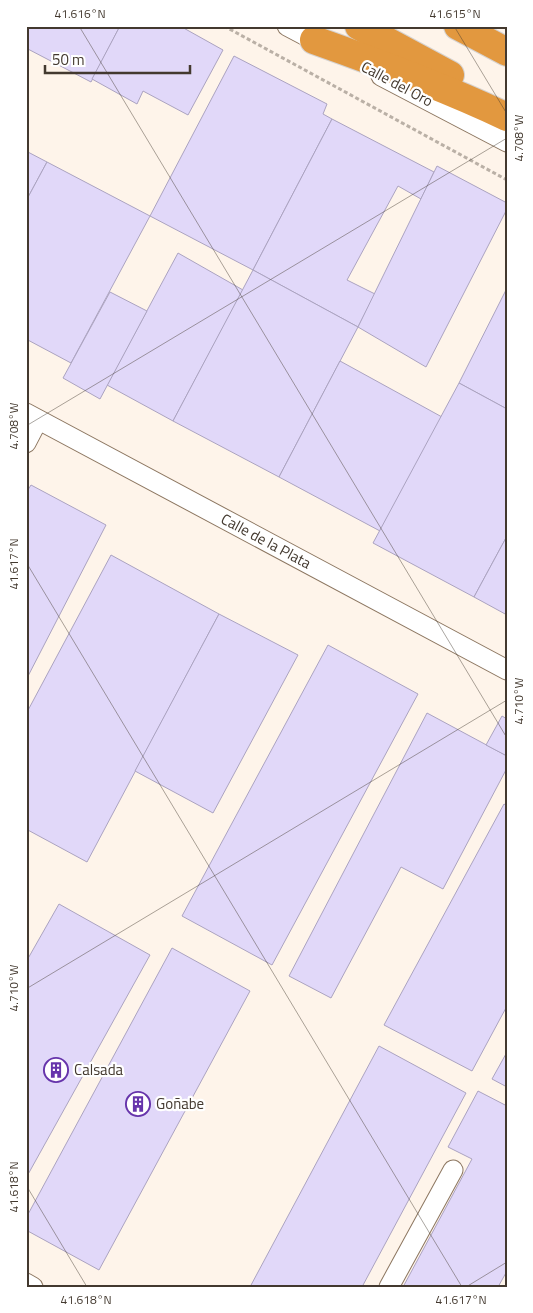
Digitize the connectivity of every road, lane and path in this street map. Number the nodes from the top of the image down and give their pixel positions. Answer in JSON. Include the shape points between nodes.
{"nodes":[{"id":1,"x":224,"y":26,"type":"edge"},
{"id":2,"x":287,"y":26,"type":"edge"},
{"id":3,"x":359,"y":26,"type":"edge"},
{"id":4,"x":458,"y":26,"type":"edge"},
{"id":5,"x":314,"y":40,"type":"junction"},
{"id":6,"x":507,"y":52,"type":"edge"},
{"id":7,"x":507,"y":106,"type":"edge"},
{"id":8,"x":507,"y":117,"type":"edge"},
{"id":9,"x":507,"y":142,"type":"edge"},
{"id":10,"x":507,"y":180,"type":"edge"},
{"id":11,"x":32,"y":416,"type":"edge"},
{"id":12,"x":26,"y":443,"type":"edge"},
{"id":13,"x":507,"y":670,"type":"edge"},
{"id":14,"x":453,"y":1170,"type":"dead end"},
{"id":15,"x":26,"y":1283,"type":"edge"},
{"id":16,"x":33,"y":1287,"type":"edge"},
{"id":17,"x":389,"y":1287,"type":"edge"}],
"edges":[{"from":1,"to":10,"type":"path"},
{"from":2,"to":5,"type":"street","name":"Calle del Oro"},
{"from":3,"to":7,"type":"highway"},
{"from":4,"to":6,"type":"highway"},
{"from":5,"to":8,"type":"highway","via":[[387,66]]},
{"from":5,"to":9,"type":"street","name":"Calle del Oro"},
{"from":11,"to":12,"type":"street"},
{"from":11,"to":13,"type":"street","name":"Calle de la Plata"},
{"from":14,"to":17,"type":"street"},
{"from":15,"to":16,"type":"street"}]}
